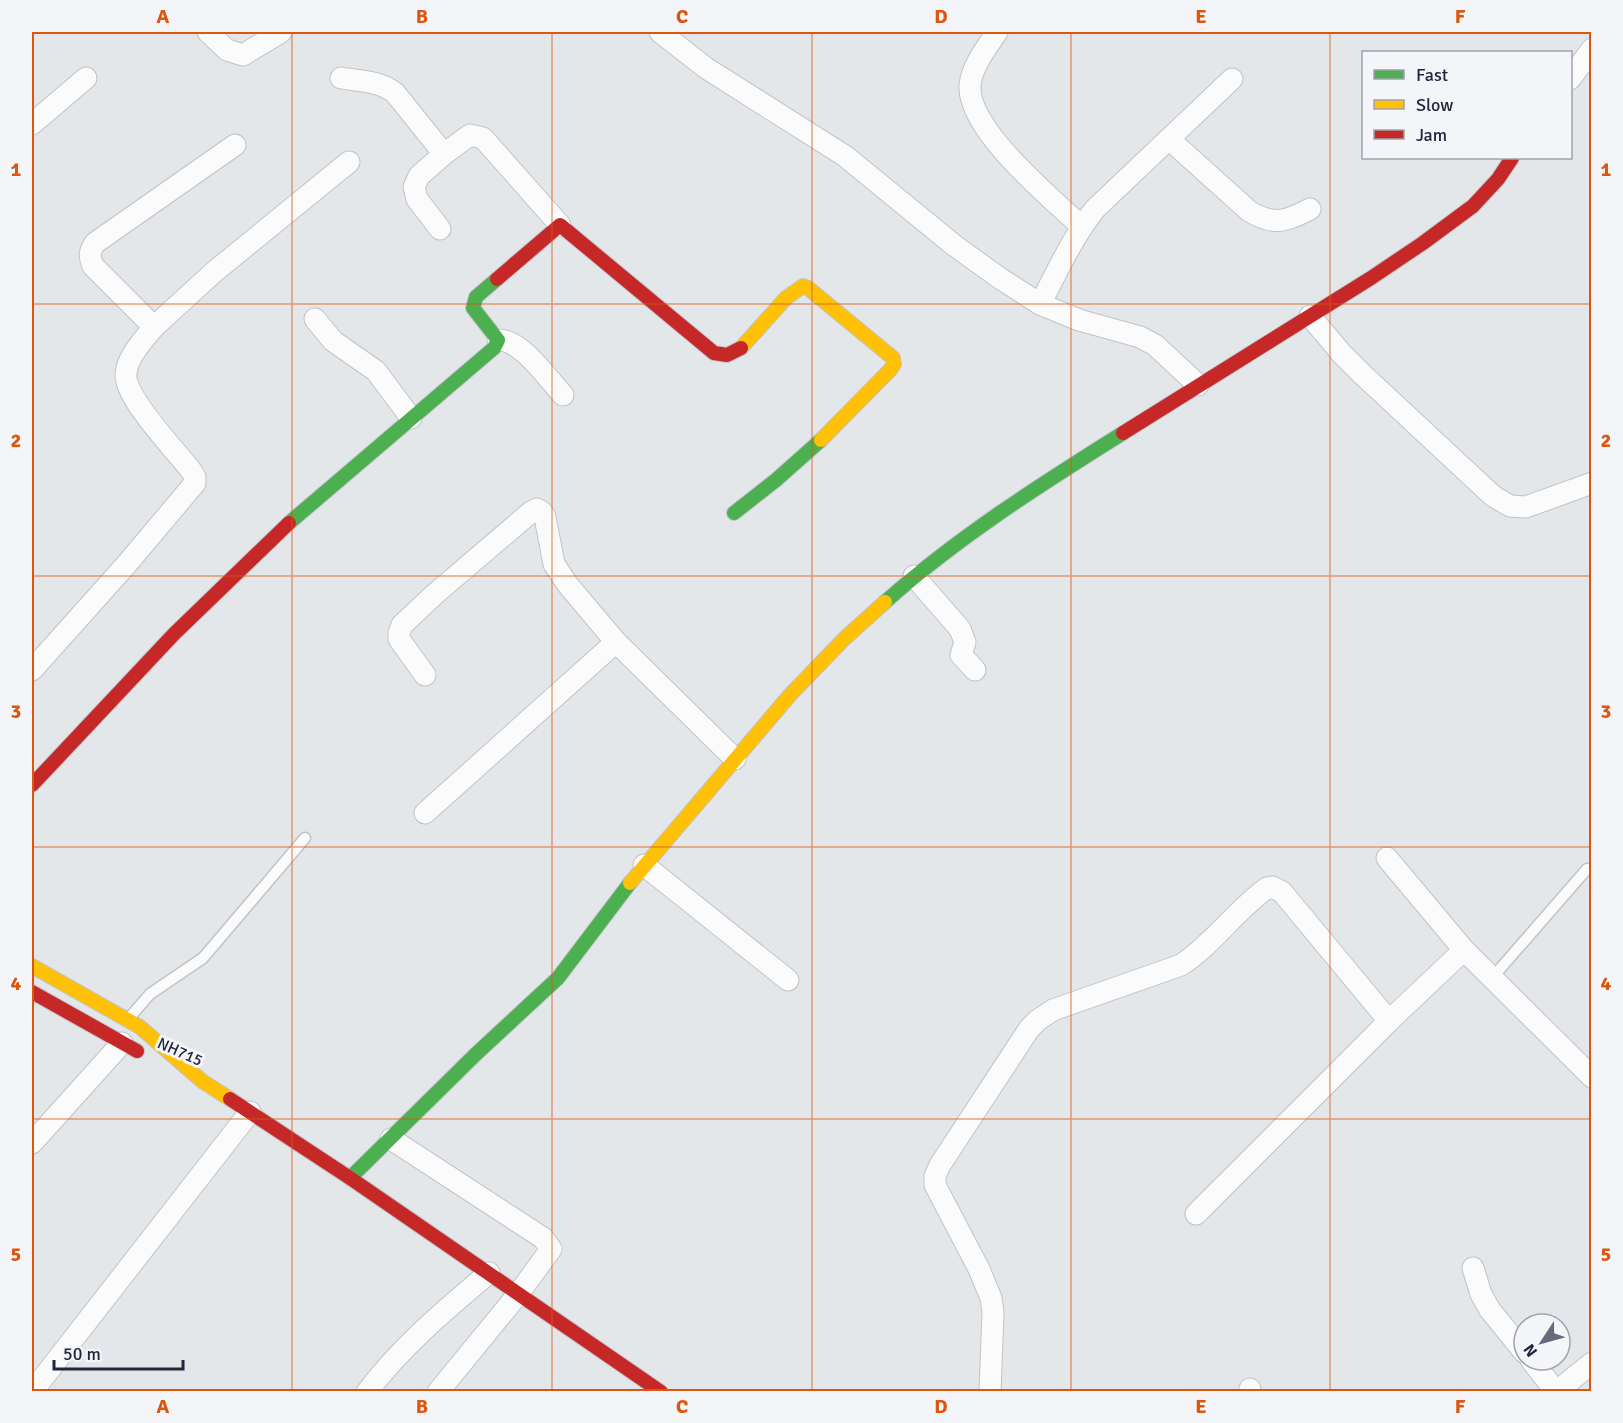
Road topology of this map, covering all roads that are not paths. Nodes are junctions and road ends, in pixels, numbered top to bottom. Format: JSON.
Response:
{"nodes":[{"id":1,"x":208,"y":32,"type":"edge"},
{"id":2,"x":281,"y":32,"type":"edge"},
{"id":3,"x":660,"y":32,"type":"edge"},
{"id":4,"x":997,"y":32,"type":"edge"},
{"id":5,"x":1592,"y":49,"type":"edge"},
{"id":6,"x":1572,"y":76,"type":"edge"},
{"id":7,"x":86,"y":78,"type":"dead end"},
{"id":8,"x":341,"y":78,"type":"dead end"},
{"id":9,"x":1232,"y":78,"type":"dead end"},
{"id":10,"x":32,"y":124,"type":"edge"},
{"id":11,"x":1169,"y":139,"type":"junction"},
{"id":12,"x":236,"y":145,"type":"dead end"},
{"id":13,"x":444,"y":154,"type":"junction"},
{"id":14,"x":1511,"y":159,"type":"edge"},
{"id":15,"x":349,"y":162,"type":"dead end"},
{"id":16,"x":1310,"y":209,"type":"dead end"},
{"id":17,"x":560,"y":225,"type":"junction"},
{"id":18,"x":1081,"y":226,"type":"junction"},
{"id":19,"x":440,"y":229,"type":"dead end"},
{"id":20,"x":1040,"y":304,"type":"junction"},
{"id":21,"x":1310,"y":316,"type":"junction"},
{"id":22,"x":315,"y":319,"type":"dead end"},
{"id":23,"x":154,"y":327,"type":"junction"},
{"id":24,"x":498,"y":340,"type":"junction"},
{"id":25,"x":1198,"y":385,"type":"junction"},
{"id":26,"x":562,"y":395,"type":"dead end"},
{"id":27,"x":411,"y":418,"type":"junction"},
{"id":28,"x":1592,"y":483,"type":"edge"},
{"id":29,"x":734,"y":513,"type":"dead end"},
{"id":30,"x":914,"y":576,"type":"junction"},
{"id":31,"x":616,"y":642,"type":"junction"},
{"id":32,"x":32,"y":670,"type":"edge"},
{"id":33,"x":975,"y":670,"type":"dead end"},
{"id":34,"x":425,"y":675,"type":"dead end"},
{"id":35,"x":735,"y":759,"type":"junction"},
{"id":36,"x":32,"y":785,"type":"edge"},
{"id":37,"x":425,"y":813,"type":"dead end"},
{"id":38,"x":305,"y":838,"type":"dead end"},
{"id":39,"x":1387,"y":858,"type":"dead end"},
{"id":40,"x":644,"y":865,"type":"junction"},
{"id":41,"x":1587,"y":869,"type":"dead end"},
{"id":42,"x":1464,"y":950,"type":"junction"},
{"id":43,"x":32,"y":966,"type":"edge"},
{"id":44,"x":1492,"y":978,"type":"junction"},
{"id":45,"x":788,"y":980,"type":"dead end"},
{"id":46,"x":32,"y":992,"type":"edge"},
{"id":47,"x":127,"y":1020,"type":"junction"},
{"id":48,"x":1389,"y":1021,"type":"junction"},
{"id":49,"x":122,"y":1043,"type":"junction"},
{"id":50,"x":1592,"y":1077,"type":"edge"},
{"id":51,"x":201,"y":1081,"type":"junction"},
{"id":52,"x":250,"y":1112,"type":"junction"},
{"id":53,"x":391,"y":1138,"type":"junction"},
{"id":54,"x":32,"y":1143,"type":"edge"},
{"id":55,"x":350,"y":1178,"type":"junction"},
{"id":56,"x":1196,"y":1214,"type":"dead end"},
{"id":57,"x":1473,"y":1268,"type":"dead end"},
{"id":58,"x":489,"y":1274,"type":"junction"},
{"id":59,"x":519,"y":1293,"type":"junction"},
{"id":60,"x":1512,"y":1337,"type":"edge"},
{"id":61,"x":1592,"y":1363,"type":"edge"},
{"id":62,"x":1540,"y":1372,"type":"edge"},
{"id":63,"x":632,"y":1384,"type":"edge"},
{"id":64,"x":32,"y":1392,"type":"edge"},
{"id":65,"x":367,"y":1392,"type":"edge"},
{"id":66,"x":438,"y":1392,"type":"edge"},
{"id":67,"x":661,"y":1392,"type":"edge"},
{"id":68,"x":990,"y":1392,"type":"edge"}],
"edges":[{"from":1,"to":2,"type":"street"},
{"from":3,"to":20,"type":"street"},
{"from":4,"to":18,"type":"street"},
{"from":5,"to":6,"type":"street"},
{"from":7,"to":10,"type":"street"},
{"from":8,"to":13,"type":"street"},
{"from":9,"to":11,"type":"street"},
{"from":11,"to":16,"type":"street"},
{"from":11,"to":18,"type":"street"},
{"from":12,"to":23,"type":"street"},
{"from":13,"to":17,"type":"street"},
{"from":13,"to":19,"type":"street"},
{"from":14,"to":21,"type":"main road"},
{"from":15,"to":23,"type":"street"},
{"from":17,"to":24,"type":"main road"},
{"from":17,"to":29,"type":"main road"},
{"from":18,"to":20,"type":"street"},
{"from":20,"to":25,"type":"street"},
{"from":21,"to":25,"type":"main road"},
{"from":21,"to":28,"type":"street"},
{"from":22,"to":27,"type":"street"},
{"from":23,"to":32,"type":"street"},
{"from":24,"to":26,"type":"street"},
{"from":24,"to":27,"type":"main road"},
{"from":25,"to":30,"type":"main road"},
{"from":27,"to":36,"type":"main road"},
{"from":30,"to":33,"type":"street"},
{"from":30,"to":35,"type":"main road"},
{"from":31,"to":34,"type":"street"},
{"from":31,"to":35,"type":"street"},
{"from":31,"to":37,"type":"street"},
{"from":35,"to":40,"type":"main road"},
{"from":38,"to":47,"type":"lane"},
{"from":39,"to":42,"type":"street"},
{"from":40,"to":45,"type":"street"},
{"from":40,"to":53,"type":"main road"},
{"from":41,"to":44,"type":"lane"},
{"from":42,"to":44,"type":"street"},
{"from":42,"to":48,"type":"street"},
{"from":43,"to":47,"type":"main road","name":"NH715"},
{"from":44,"to":50,"type":"street"},
{"from":46,"to":49,"type":"main road","name":"NH715"},
{"from":47,"to":51,"type":"main road","name":"NH715"},
{"from":48,"to":56,"type":"street"},
{"from":48,"to":68,"type":"street"},
{"from":49,"to":51,"type":"main road","name":"NH715"},
{"from":49,"to":54,"type":"street"},
{"from":51,"to":52,"type":"main road","number":"NH715"},
{"from":52,"to":55,"type":"main road","number":"NH715"},
{"from":52,"to":64,"type":"street"},
{"from":53,"to":55,"type":"main road"},
{"from":53,"to":59,"type":"street"},
{"from":55,"to":58,"type":"main road","number":"NH715"},
{"from":57,"to":60,"type":"street"},
{"from":58,"to":59,"type":"main road","number":"NH715"},
{"from":58,"to":65,"type":"street"},
{"from":59,"to":63,"type":"main road","number":"NH715"},
{"from":59,"to":66,"type":"street"},
{"from":61,"to":62,"type":"street"},
{"from":63,"to":67,"type":"main road","number":"NH715"}]}
